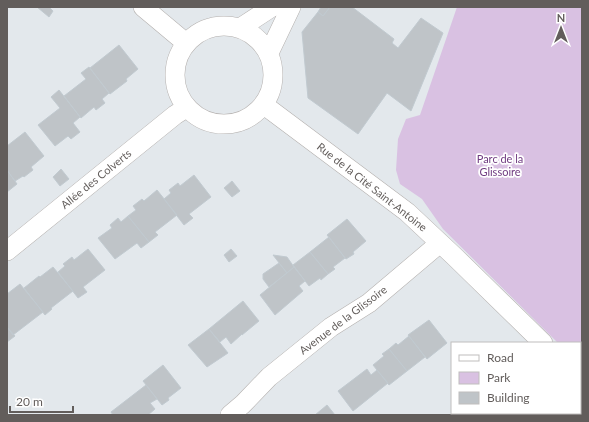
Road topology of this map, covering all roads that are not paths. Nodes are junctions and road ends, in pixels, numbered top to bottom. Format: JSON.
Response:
{"nodes":[{"id":1,"x":142,"y":7,"type":"edge"},
{"id":2,"x":272,"y":7,"type":"edge"},
{"id":3,"x":291,"y":7,"type":"edge"},
{"id":4,"x":240,"y":28,"type":"junction"},
{"id":5,"x":186,"y":43,"type":"junction"},
{"id":6,"x":268,"y":53,"type":"junction"},
{"id":7,"x":264,"y":105,"type":"junction"},
{"id":8,"x":186,"y":108,"type":"junction"},
{"id":9,"x":440,"y":243,"type":"junction"},
{"id":10,"x":7,"y":251,"type":"edge"},
{"id":11,"x":542,"y":342,"type":"edge"},
{"id":12,"x":230,"y":415,"type":"edge"}],
"edges":[{"from":1,"to":5,"type":"street"},
{"from":2,"to":4,"type":"street"},
{"from":3,"to":6,"type":"street"},
{"from":4,"to":5,"type":"street"},
{"from":4,"to":6,"type":"street"},
{"from":5,"to":8,"type":"street"},
{"from":6,"to":7,"type":"street"},
{"from":7,"to":8,"type":"street"},
{"from":7,"to":9,"type":"street","name":"Rue de la Cité Saint-Antoine"},
{"from":8,"to":10,"type":"street","name":"Allée des Colverts"},
{"from":9,"to":11,"type":"street","name":"Rue de la Cité Saint-Antoine"},
{"from":9,"to":12,"type":"street","name":"Avenue de la Glissoire"}]}
